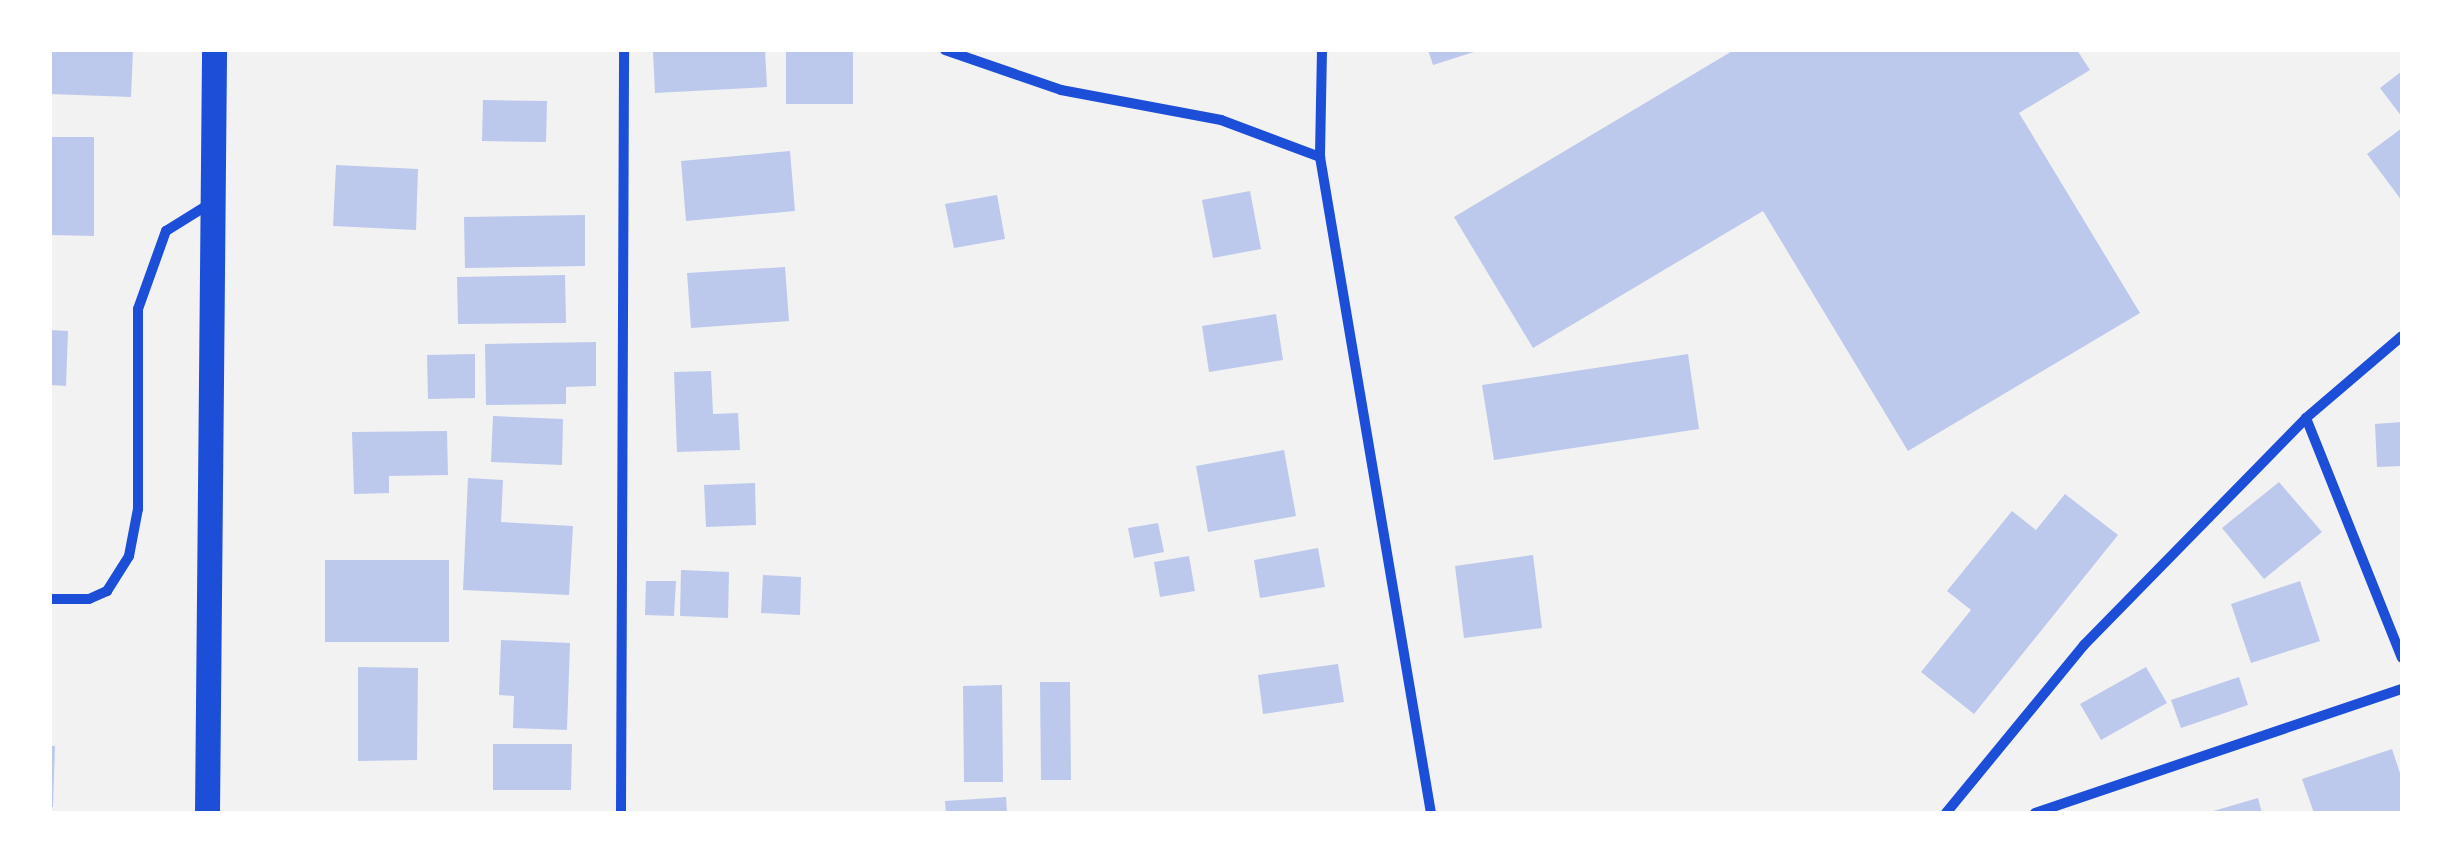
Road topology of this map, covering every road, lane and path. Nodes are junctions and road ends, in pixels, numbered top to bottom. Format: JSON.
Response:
{"nodes":[{"id":1,"x":214,"y":50,"type":"edge"},
{"id":2,"x":624,"y":50,"type":"edge"},
{"id":3,"x":945,"y":50,"type":"edge"},
{"id":4,"x":1322,"y":50,"type":"edge"},
{"id":5,"x":1320,"y":157,"type":"junction"},
{"id":6,"x":211,"y":203,"type":"junction"},
{"id":7,"x":2402,"y":336,"type":"edge"},
{"id":8,"x":2306,"y":418,"type":"junction"},
{"id":9,"x":50,"y":599,"type":"edge"},
{"id":10,"x":2402,"y":658,"type":"edge"},
{"id":11,"x":2402,"y":689,"type":"edge"},
{"id":12,"x":207,"y":813,"type":"edge"},
{"id":13,"x":621,"y":813,"type":"edge"},
{"id":14,"x":1431,"y":813,"type":"edge"},
{"id":15,"x":1946,"y":813,"type":"edge"},
{"id":16,"x":2035,"y":813,"type":"edge"}],
"edges":[{"from":1,"to":6,"type":"main road"},
{"from":2,"to":13,"type":"street"},
{"from":3,"to":5,"type":"street"},
{"from":4,"to":5,"type":"street"},
{"from":5,"to":14,"type":"street"},
{"from":6,"to":9,"type":"street"},
{"from":6,"to":12,"type":"main road"},
{"from":7,"to":8,"type":"street"},
{"from":8,"to":10,"type":"street"},
{"from":8,"to":15,"type":"street"},
{"from":11,"to":16,"type":"street"}]}
